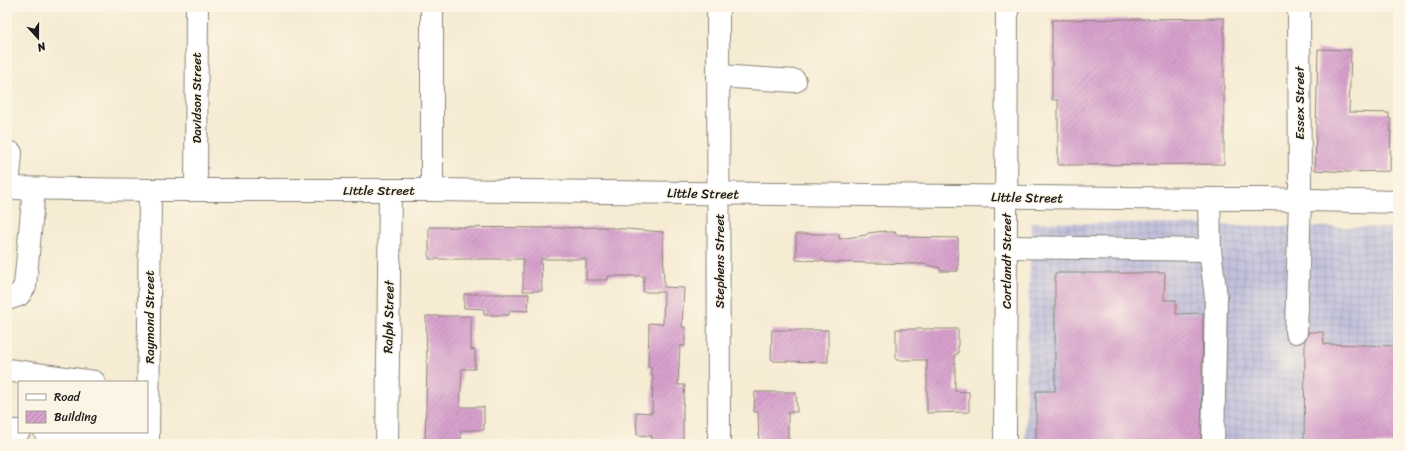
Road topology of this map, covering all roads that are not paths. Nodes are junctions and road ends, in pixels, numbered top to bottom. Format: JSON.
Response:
{"nodes":[{"id":1,"x":197,"y":7,"type":"edge"},
{"id":2,"x":432,"y":7,"type":"edge"},
{"id":3,"x":718,"y":7,"type":"edge"},
{"id":4,"x":1007,"y":7,"type":"edge"},
{"id":5,"x":1299,"y":7,"type":"edge"},
{"id":6,"x":718,"y":76,"type":"junction"},
{"id":7,"x":795,"y":81,"type":"dead end"},
{"id":8,"x":7,"y":153,"type":"edge"},
{"id":9,"x":8,"y":188,"type":"edge"},
{"id":10,"x":34,"y":189,"type":"junction"},
{"id":11,"x":150,"y":190,"type":"junction"},
{"id":12,"x":196,"y":190,"type":"junction"},
{"id":13,"x":390,"y":190,"type":"junction"},
{"id":14,"x":432,"y":190,"type":"junction"},
{"id":15,"x":719,"y":194,"type":"junction"},
{"id":16,"x":1006,"y":196,"type":"junction"},
{"id":17,"x":1209,"y":199,"type":"junction"},
{"id":18,"x":1300,"y":199,"type":"junction"},
{"id":19,"x":1398,"y":202,"type":"edge"},
{"id":20,"x":1006,"y":247,"type":"junction"},
{"id":21,"x":1210,"y":250,"type":"junction"},
{"id":22,"x":7,"y":299,"type":"edge"},
{"id":23,"x":1296,"y":332,"type":"dead end"},
{"id":24,"x":7,"y":370,"type":"edge"},
{"id":25,"x":87,"y":381,"type":"edge"},
{"id":26,"x":144,"y":381,"type":"edge"},
{"id":27,"x":7,"y":431,"type":"edge"},
{"id":28,"x":18,"y":431,"type":"edge"},
{"id":29,"x":61,"y":433,"type":"edge"},
{"id":30,"x":142,"y":438,"type":"edge"},
{"id":31,"x":387,"y":444,"type":"edge"},
{"id":32,"x":719,"y":444,"type":"edge"},
{"id":33,"x":1005,"y":444,"type":"edge"},
{"id":34,"x":1214,"y":444,"type":"edge"}],
"edges":[{"from":1,"to":12,"type":"street","name":"Davidson Street"},
{"from":2,"to":14,"type":"street"},
{"from":3,"to":6,"type":"street","name":"Stephens Street"},
{"from":4,"to":16,"type":"street","name":"Cortlandt Street"},
{"from":5,"to":18,"type":"street","name":"Essex Street"},
{"from":6,"to":7,"type":"street"},
{"from":6,"to":15,"type":"street","name":"Stephens Street"},
{"from":8,"to":9,"type":"street"},
{"from":9,"to":10,"type":"street","name":"Little Street"},
{"from":10,"to":11,"type":"street","name":"Little Street"},
{"from":10,"to":22,"type":"street"},
{"from":11,"to":12,"type":"street","name":"Little Street"},
{"from":11,"to":26,"type":"street","name":"Raymond Street"},
{"from":12,"to":13,"type":"street","name":"Little Street"},
{"from":13,"to":14,"type":"street","name":"Little Street"},
{"from":13,"to":31,"type":"street","name":"Ralph Street"},
{"from":14,"to":15,"type":"street","name":"Little Street"},
{"from":15,"to":16,"type":"street","name":"Little Street"},
{"from":15,"to":32,"type":"street","name":"Stephens Street"},
{"from":16,"to":17,"type":"street","name":"Little Street"},
{"from":16,"to":20,"type":"street","name":"Cortlandt Street"},
{"from":17,"to":18,"type":"street","name":"Little Street"},
{"from":17,"to":21,"type":"street"},
{"from":18,"to":19,"type":"street","name":"Little Street"},
{"from":18,"to":23,"type":"street","name":"Essex Street"},
{"from":20,"to":21,"type":"street"},
{"from":20,"to":33,"type":"street","name":"Cortlandt Street"},
{"from":21,"to":34,"type":"street"},
{"from":24,"to":25,"type":"street"},
{"from":27,"to":28,"type":"street"},
{"from":29,"to":30,"type":"street"}]}
